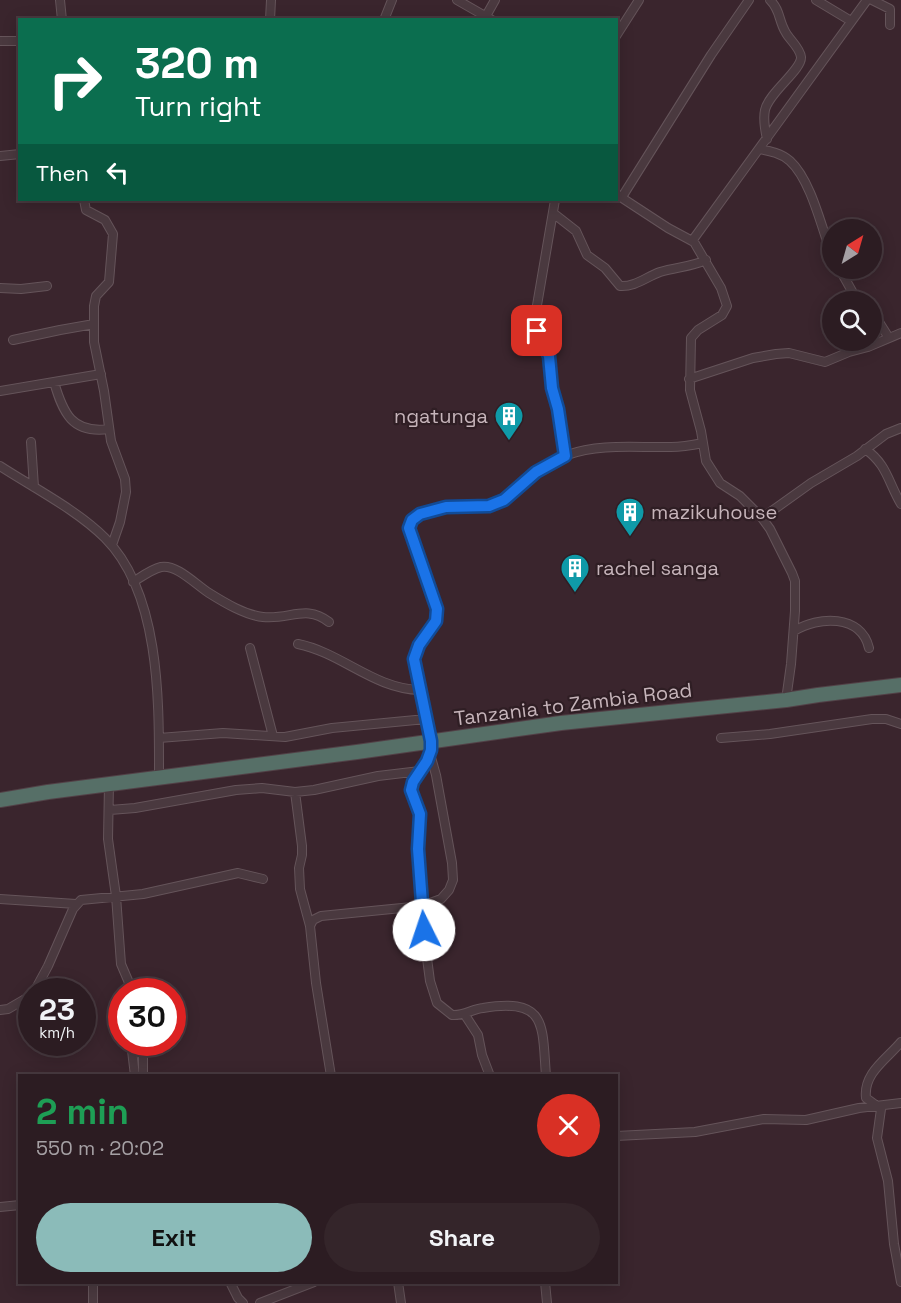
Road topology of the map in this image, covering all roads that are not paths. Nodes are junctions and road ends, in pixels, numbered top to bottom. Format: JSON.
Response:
{"nodes":[{"id":1,"x":60,"y":0,"type":"edge"},
{"id":2,"x":271,"y":0,"type":"edge"},
{"id":3,"x":392,"y":0,"type":"edge"},
{"id":4,"x":457,"y":0,"type":"edge"},
{"id":5,"x":495,"y":0,"type":"edge"},
{"id":6,"x":639,"y":0,"type":"edge"},
{"id":7,"x":749,"y":0,"type":"edge"},
{"id":8,"x":770,"y":0,"type":"edge"},
{"id":9,"x":816,"y":0,"type":"edge"},
{"id":10,"x":867,"y":0,"type":"edge"},
{"id":11,"x":872,"y":0,"type":"edge"},
{"id":12,"x":62,"y":18,"type":"edge"},
{"id":13,"x":270,"y":18,"type":"edge"},
{"id":14,"x":385,"y":18,"type":"edge"},
{"id":15,"x":489,"y":18,"type":"edge"},
{"id":16,"x":851,"y":21,"type":"junction"},
{"id":17,"x":890,"y":24,"type":"dead end"},
{"id":18,"x":618,"y":33,"type":"edge"},
{"id":19,"x":0,"y":41,"type":"edge"},
{"id":20,"x":18,"y":41,"type":"edge"},
{"id":21,"x":767,"y":139,"type":"junction"},
{"id":22,"x":759,"y":149,"type":"junction"},
{"id":23,"x":18,"y":154,"type":"edge"},
{"id":24,"x":0,"y":156,"type":"edge"},
{"id":25,"x":619,"y":195,"type":"edge"},
{"id":26,"x":84,"y":201,"type":"edge"},
{"id":27,"x":555,"y":201,"type":"edge"},
{"id":28,"x":553,"y":213,"type":"junction"},
{"id":29,"x":822,"y":228,"type":"edge"},
{"id":30,"x":692,"y":240,"type":"junction"},
{"id":31,"x":706,"y":260,"type":"junction"},
{"id":32,"x":47,"y":286,"type":"dead end"},
{"id":33,"x":0,"y":288,"type":"edge"},
{"id":34,"x":94,"y":324,"type":"junction"},
{"id":35,"x":882,"y":327,"type":"edge"},
{"id":36,"x":901,"y":333,"type":"edge"},
{"id":37,"x":889,"y":338,"type":"junction"},
{"id":38,"x":13,"y":340,"type":"dead end"},
{"id":39,"x":101,"y":374,"type":"junction"},
{"id":40,"x":689,"y":379,"type":"junction"},
{"id":41,"x":54,"y":382,"type":"junction"},
{"id":42,"x":0,"y":391,"type":"edge"},
{"id":43,"x":901,"y":428,"type":"edge"},
{"id":44,"x":109,"y":429,"type":"junction"},
{"id":45,"x":31,"y":442,"type":"dead end"},
{"id":46,"x":703,"y":443,"type":"junction"},
{"id":47,"x":865,"y":450,"type":"junction"},
{"id":48,"x":565,"y":456,"type":"junction"},
{"id":49,"x":0,"y":466,"type":"edge"},
{"id":50,"x":34,"y":487,"type":"junction"},
{"id":51,"x":901,"y":504,"type":"edge"},
{"id":52,"x":762,"y":518,"type":"junction"},
{"id":53,"x":112,"y":545,"type":"junction"},
{"id":54,"x":133,"y":582,"type":"junction"},
{"id":55,"x":329,"y":622,"type":"dead end"},
{"id":56,"x":794,"y":631,"type":"junction"},
{"id":57,"x":298,"y":644,"type":"dead end"},
{"id":58,"x":250,"y":648,"type":"dead end"},
{"id":59,"x":868,"y":648,"type":"dead end"},
{"id":60,"x":901,"y":685,"type":"edge"},
{"id":61,"x":420,"y":690,"type":"junction"},
{"id":62,"x":786,"y":700,"type":"junction"},
{"id":63,"x":426,"y":719,"type":"junction"},
{"id":64,"x":901,"y":724,"type":"edge"},
{"id":65,"x":273,"y":736,"type":"junction"},
{"id":66,"x":159,"y":738,"type":"junction"},
{"id":67,"x":721,"y":738,"type":"dead end"},
{"id":68,"x":430,"y":748,"type":"junction"},
{"id":69,"x":420,"y":771,"type":"junction"},
{"id":70,"x":159,"y":777,"type":"junction"},
{"id":71,"x":110,"y":784,"type":"junction"},
{"id":72,"x":295,"y":792,"type":"junction"},
{"id":73,"x":0,"y":800,"type":"edge"},
{"id":74,"x":110,"y":810,"type":"junction"},
{"id":75,"x":263,"y":879,"type":"dead end"},
{"id":76,"x":116,"y":896,"type":"junction"},
{"id":77,"x":0,"y":899,"type":"edge"},
{"id":78,"x":76,"y":904,"type":"junction"},
{"id":79,"x":422,"y":906,"type":"junction"},
{"id":80,"x":310,"y":926,"type":"junction"},
{"id":81,"x":40,"y":978,"type":"edge"},
{"id":82,"x":127,"y":978,"type":"edge"},
{"id":83,"x":18,"y":1003,"type":"edge"},
{"id":84,"x":0,"y":1010,"type":"edge"},
{"id":85,"x":465,"y":1015,"type":"junction"},
{"id":86,"x":901,"y":1042,"type":"edge"},
{"id":87,"x":133,"y":1056,"type":"edge"},
{"id":88,"x":143,"y":1056,"type":"edge"},
{"id":89,"x":135,"y":1074,"type":"edge"},
{"id":90,"x":143,"y":1074,"type":"edge"},
{"id":91,"x":331,"y":1074,"type":"edge"},
{"id":92,"x":489,"y":1074,"type":"edge"},
{"id":93,"x":546,"y":1074,"type":"edge"},
{"id":94,"x":901,"y":1102,"type":"edge"},
{"id":95,"x":879,"y":1106,"type":"junction"},
{"id":96,"x":618,"y":1136,"type":"edge"},
{"id":97,"x":18,"y":1204,"type":"edge"},
{"id":98,"x":0,"y":1207,"type":"edge"},
{"id":99,"x":901,"y":1209,"type":"edge"},
{"id":100,"x":891,"y":1210,"type":"junction"},
{"id":101,"x":901,"y":1282,"type":"edge"},
{"id":102,"x":93,"y":1284,"type":"edge"},
{"id":103,"x":231,"y":1284,"type":"edge"},
{"id":104,"x":309,"y":1284,"type":"edge"},
{"id":105,"x":397,"y":1284,"type":"edge"},
{"id":106,"x":545,"y":1284,"type":"edge"},
{"id":107,"x":93,"y":1303,"type":"edge"},
{"id":108,"x":243,"y":1303,"type":"edge"},
{"id":109,"x":260,"y":1303,"type":"edge"},
{"id":110,"x":401,"y":1303,"type":"edge"},
{"id":111,"x":547,"y":1303,"type":"edge"}],
"edges":[{"from":1,"to":12,"type":"street"},
{"from":2,"to":13,"type":"street"},
{"from":3,"to":14,"type":"street"},
{"from":4,"to":15,"type":"street"},
{"from":5,"to":15,"type":"street"},
{"from":6,"to":18,"type":"street"},
{"from":7,"to":25,"type":"street"},
{"from":8,"to":21,"type":"street"},
{"from":9,"to":16,"type":"street"},
{"from":10,"to":16,"type":"street"},
{"from":11,"to":17,"type":"street"},
{"from":16,"to":21,"type":"street"},
{"from":19,"to":20,"type":"street"},
{"from":21,"to":22,"type":"street"},
{"from":22,"to":29,"type":"street"},
{"from":22,"to":30,"type":"street"},
{"from":23,"to":24,"type":"street"},
{"from":25,"to":30,"type":"street"},
{"from":26,"to":34,"type":"street"},
{"from":27,"to":28,"type":"street"},
{"from":28,"to":31,"type":"street"},
{"from":28,"to":48,"type":"street"},
{"from":30,"to":31,"type":"street"},
{"from":31,"to":40,"type":"street"},
{"from":32,"to":33,"type":"street"},
{"from":34,"to":38,"type":"street"},
{"from":34,"to":39,"type":"street"},
{"from":35,"to":37,"type":"street"},
{"from":36,"to":37,"type":"street"},
{"from":37,"to":40,"type":"street"},
{"from":39,"to":41,"type":"street"},
{"from":39,"to":44,"type":"street"},
{"from":40,"to":46,"type":"street"},
{"from":41,"to":42,"type":"street"},
{"from":41,"to":44,"type":"street"},
{"from":43,"to":47,"type":"street"},
{"from":44,"to":53,"type":"street"},
{"from":45,"to":50,"type":"street"},
{"from":46,"to":48,"type":"street"},
{"from":46,"to":52,"type":"street"},
{"from":47,"to":51,"type":"street"},
{"from":47,"to":52,"type":"street"},
{"from":48,"to":61,"type":"street"},
{"from":49,"to":50,"type":"street"},
{"from":50,"to":53,"type":"street"},
{"from":52,"to":56,"type":"street"},
{"from":53,"to":54,"type":"street"},
{"from":54,"to":55,"type":"street"},
{"from":54,"to":66,"type":"street"},
{"from":56,"to":59,"type":"street"},
{"from":56,"to":62,"type":"street"},
{"from":57,"to":61,"type":"street"},
{"from":58,"to":65,"type":"street"},
{"from":60,"to":62,"type":"highway","name":"Tanzania to Zambia Road"},
{"from":61,"to":63,"type":"street"},
{"from":62,"to":68,"type":"highway","name":"Tanzania to Zambia Road"},
{"from":63,"to":65,"type":"street"},
{"from":63,"to":68,"type":"street"},
{"from":64,"to":67,"type":"street"},
{"from":65,"to":66,"type":"street"},
{"from":66,"to":70,"type":"street"},
{"from":68,"to":69,"type":"street"},
{"from":68,"to":70,"type":"highway","name":"Tanzania to Zambia Road"},
{"from":68,"to":79,"type":"street"},
{"from":69,"to":72,"type":"street"},
{"from":69,"to":79,"type":"street"},
{"from":70,"to":71,"type":"highway","name":"Tanzania to Zambia Road"},
{"from":71,"to":73,"type":"highway","name":"Tanzania to Zambia Road"},
{"from":71,"to":74,"type":"street"},
{"from":72,"to":74,"type":"street"},
{"from":72,"to":80,"type":"street"},
{"from":74,"to":76,"type":"street"},
{"from":75,"to":76,"type":"street"},
{"from":76,"to":78,"type":"street"},
{"from":76,"to":82,"type":"street"},
{"from":77,"to":78,"type":"street"},
{"from":78,"to":81,"type":"street"},
{"from":79,"to":80,"type":"street"},
{"from":79,"to":85,"type":"street"},
{"from":80,"to":91,"type":"street"},
{"from":83,"to":84,"type":"street"},
{"from":85,"to":92,"type":"street"},
{"from":85,"to":93,"type":"street"},
{"from":86,"to":95,"type":"street"},
{"from":87,"to":89,"type":"street"},
{"from":88,"to":90,"type":"street"},
{"from":94,"to":95,"type":"street"},
{"from":95,"to":96,"type":"street"},
{"from":95,"to":100,"type":"street"},
{"from":97,"to":98,"type":"street"},
{"from":99,"to":100,"type":"street"},
{"from":100,"to":101,"type":"street"},
{"from":102,"to":107,"type":"street"},
{"from":103,"to":108,"type":"street"},
{"from":104,"to":109,"type":"street"},
{"from":105,"to":110,"type":"street"},
{"from":106,"to":111,"type":"street"}]}
